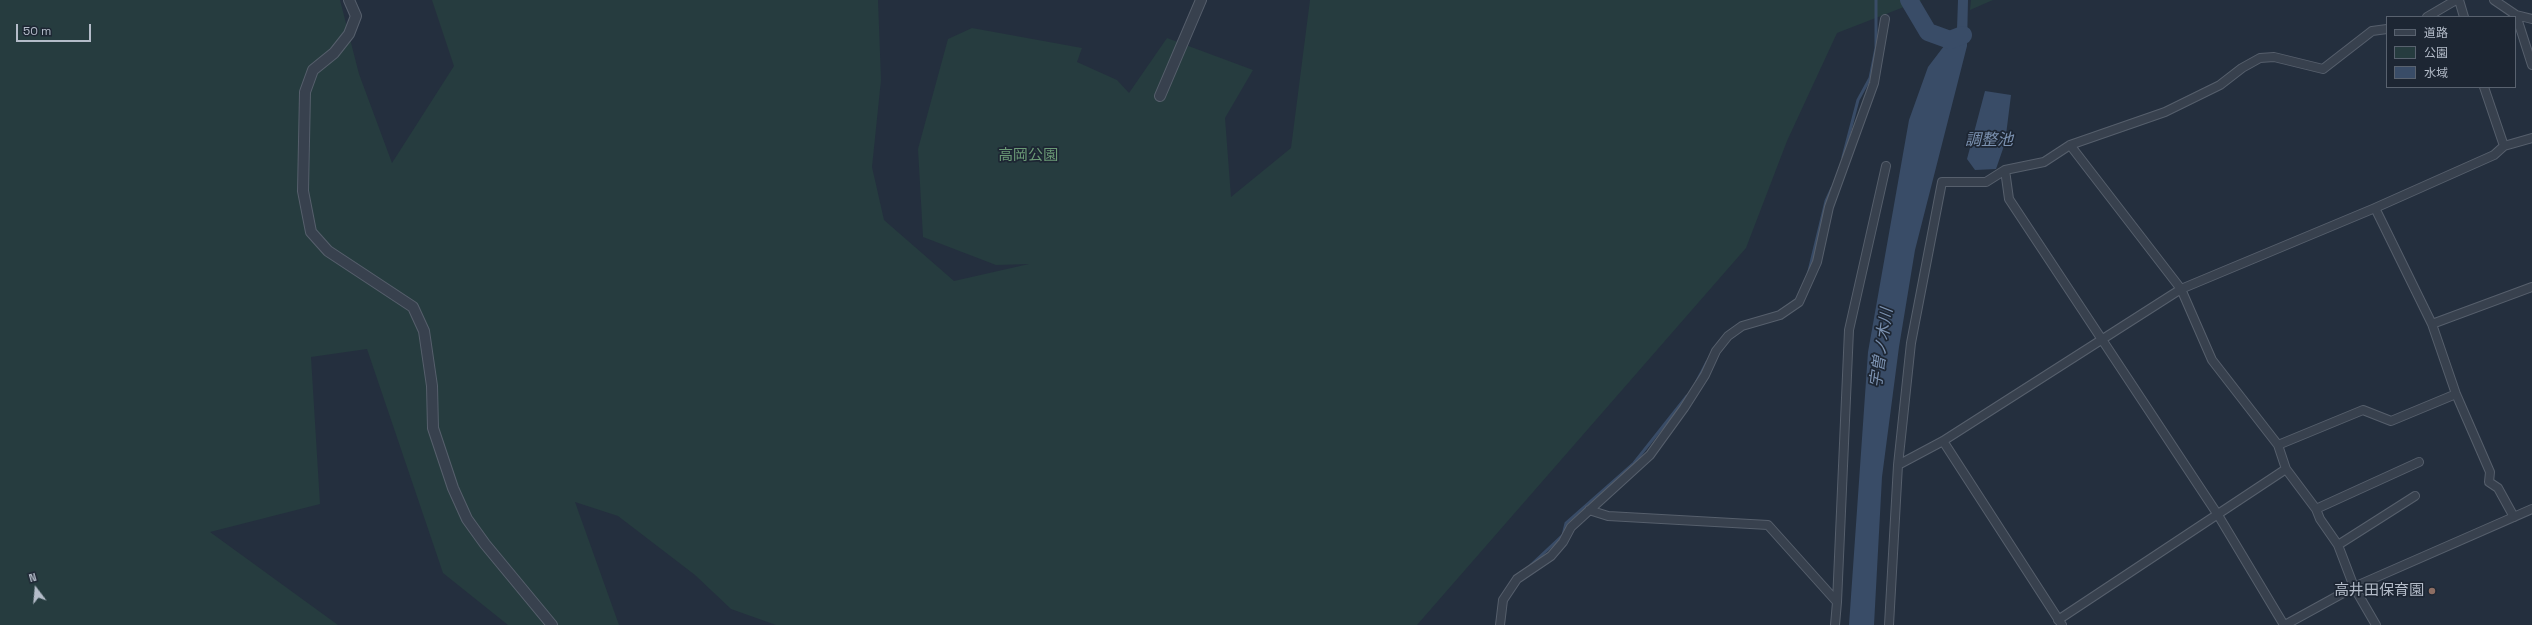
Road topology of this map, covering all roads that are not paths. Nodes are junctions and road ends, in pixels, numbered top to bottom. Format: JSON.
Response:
{"nodes":[{"id":1,"x":349,"y":0,"type":"edge"},
{"id":2,"x":1201,"y":0,"type":"edge"},
{"id":3,"x":2456,"y":0,"type":"edge"},
{"id":4,"x":2459,"y":0,"type":"edge"},
{"id":5,"x":2494,"y":0,"type":"edge"},
{"id":6,"x":2516,"y":15,"type":"junction"},
{"id":7,"x":2429,"y":16,"type":"edge"},
{"id":8,"x":2464,"y":16,"type":"edge"},
{"id":9,"x":1885,"y":18,"type":"dead end"},
{"id":10,"x":2532,"y":20,"type":"edge"},
{"id":11,"x":2386,"y":29,"type":"edge"},
{"id":12,"x":2532,"y":65,"type":"edge"},
{"id":13,"x":2484,"y":88,"type":"edge"},
{"id":14,"x":1160,"y":96,"type":"dead end"},
{"id":15,"x":2532,"y":138,"type":"edge"},
{"id":16,"x":2070,"y":145,"type":"junction"},
{"id":17,"x":2504,"y":146,"type":"junction"},
{"id":18,"x":1886,"y":166,"type":"dead end"},
{"id":19,"x":2005,"y":170,"type":"junction"},
{"id":20,"x":2375,"y":208,"type":"junction"},
{"id":21,"x":2532,"y":286,"type":"edge"},
{"id":22,"x":2181,"y":289,"type":"junction"},
{"id":23,"x":2432,"y":324,"type":"junction"},
{"id":24,"x":2101,"y":340,"type":"junction"},
{"id":25,"x":2456,"y":394,"type":"junction"},
{"id":26,"x":1943,"y":441,"type":"junction"},
{"id":27,"x":2278,"y":445,"type":"junction"},
{"id":28,"x":2419,"y":462,"type":"dead end"},
{"id":29,"x":1898,"y":465,"type":"junction"},
{"id":30,"x":2286,"y":469,"type":"junction"},
{"id":31,"x":2414,"y":496,"type":"dead end"},
{"id":32,"x":2316,"y":508,"type":"junction"},
{"id":33,"x":2532,"y":509,"type":"edge"},
{"id":34,"x":1589,"y":510,"type":"junction"},
{"id":35,"x":2218,"y":515,"type":"junction"},
{"id":36,"x":2514,"y":516,"type":"junction"},
{"id":37,"x":2338,"y":545,"type":"junction"},
{"id":38,"x":2354,"y":587,"type":"junction"},
{"id":39,"x":1837,"y":602,"type":"junction"},
{"id":40,"x":2060,"y":622,"type":"edge"},
{"id":41,"x":2288,"y":624,"type":"edge"},
{"id":42,"x":552,"y":625,"type":"edge"},
{"id":43,"x":1500,"y":625,"type":"edge"},
{"id":44,"x":1835,"y":625,"type":"edge"},
{"id":45,"x":1889,"y":625,"type":"edge"},
{"id":46,"x":2376,"y":625,"type":"edge"}],
"edges":[{"from":1,"to":42,"type":"street"},
{"from":2,"to":14,"type":"street"},
{"from":3,"to":7,"type":"street"},
{"from":4,"to":8,"type":"street"},
{"from":5,"to":6,"type":"street"},
{"from":6,"to":10,"type":"street"},
{"from":6,"to":12,"type":"street"},
{"from":9,"to":34,"type":"street"},
{"from":11,"to":16,"type":"street"},
{"from":13,"to":17,"type":"street"},
{"from":15,"to":17,"type":"street"},
{"from":16,"to":19,"type":"street"},
{"from":16,"to":22,"type":"street"},
{"from":17,"to":20,"type":"street"},
{"from":18,"to":39,"type":"street"},
{"from":19,"to":24,"type":"street"},
{"from":19,"to":29,"type":"street"},
{"from":20,"to":22,"type":"street"},
{"from":20,"to":23,"type":"street"},
{"from":21,"to":23,"type":"street"},
{"from":22,"to":24,"type":"street"},
{"from":22,"to":27,"type":"street"},
{"from":23,"to":25,"type":"street"},
{"from":24,"to":26,"type":"street"},
{"from":24,"to":35,"type":"street"},
{"from":25,"to":27,"type":"street"},
{"from":25,"to":36,"type":"street"},
{"from":26,"to":29,"type":"street"},
{"from":26,"to":40,"type":"street"},
{"from":27,"to":30,"type":"street"},
{"from":28,"to":32,"type":"street"},
{"from":29,"to":45,"type":"street"},
{"from":30,"to":32,"type":"street"},
{"from":30,"to":35,"type":"street"},
{"from":31,"to":37,"type":"street"},
{"from":32,"to":37,"type":"street"},
{"from":33,"to":36,"type":"street"},
{"from":34,"to":39,"type":"street"},
{"from":34,"to":43,"type":"street"},
{"from":35,"to":40,"type":"street"},
{"from":35,"to":41,"type":"street"},
{"from":36,"to":38,"type":"street"},
{"from":37,"to":38,"type":"street"},
{"from":38,"to":41,"type":"street"},
{"from":38,"to":46,"type":"street"},
{"from":39,"to":44,"type":"street"}]}
